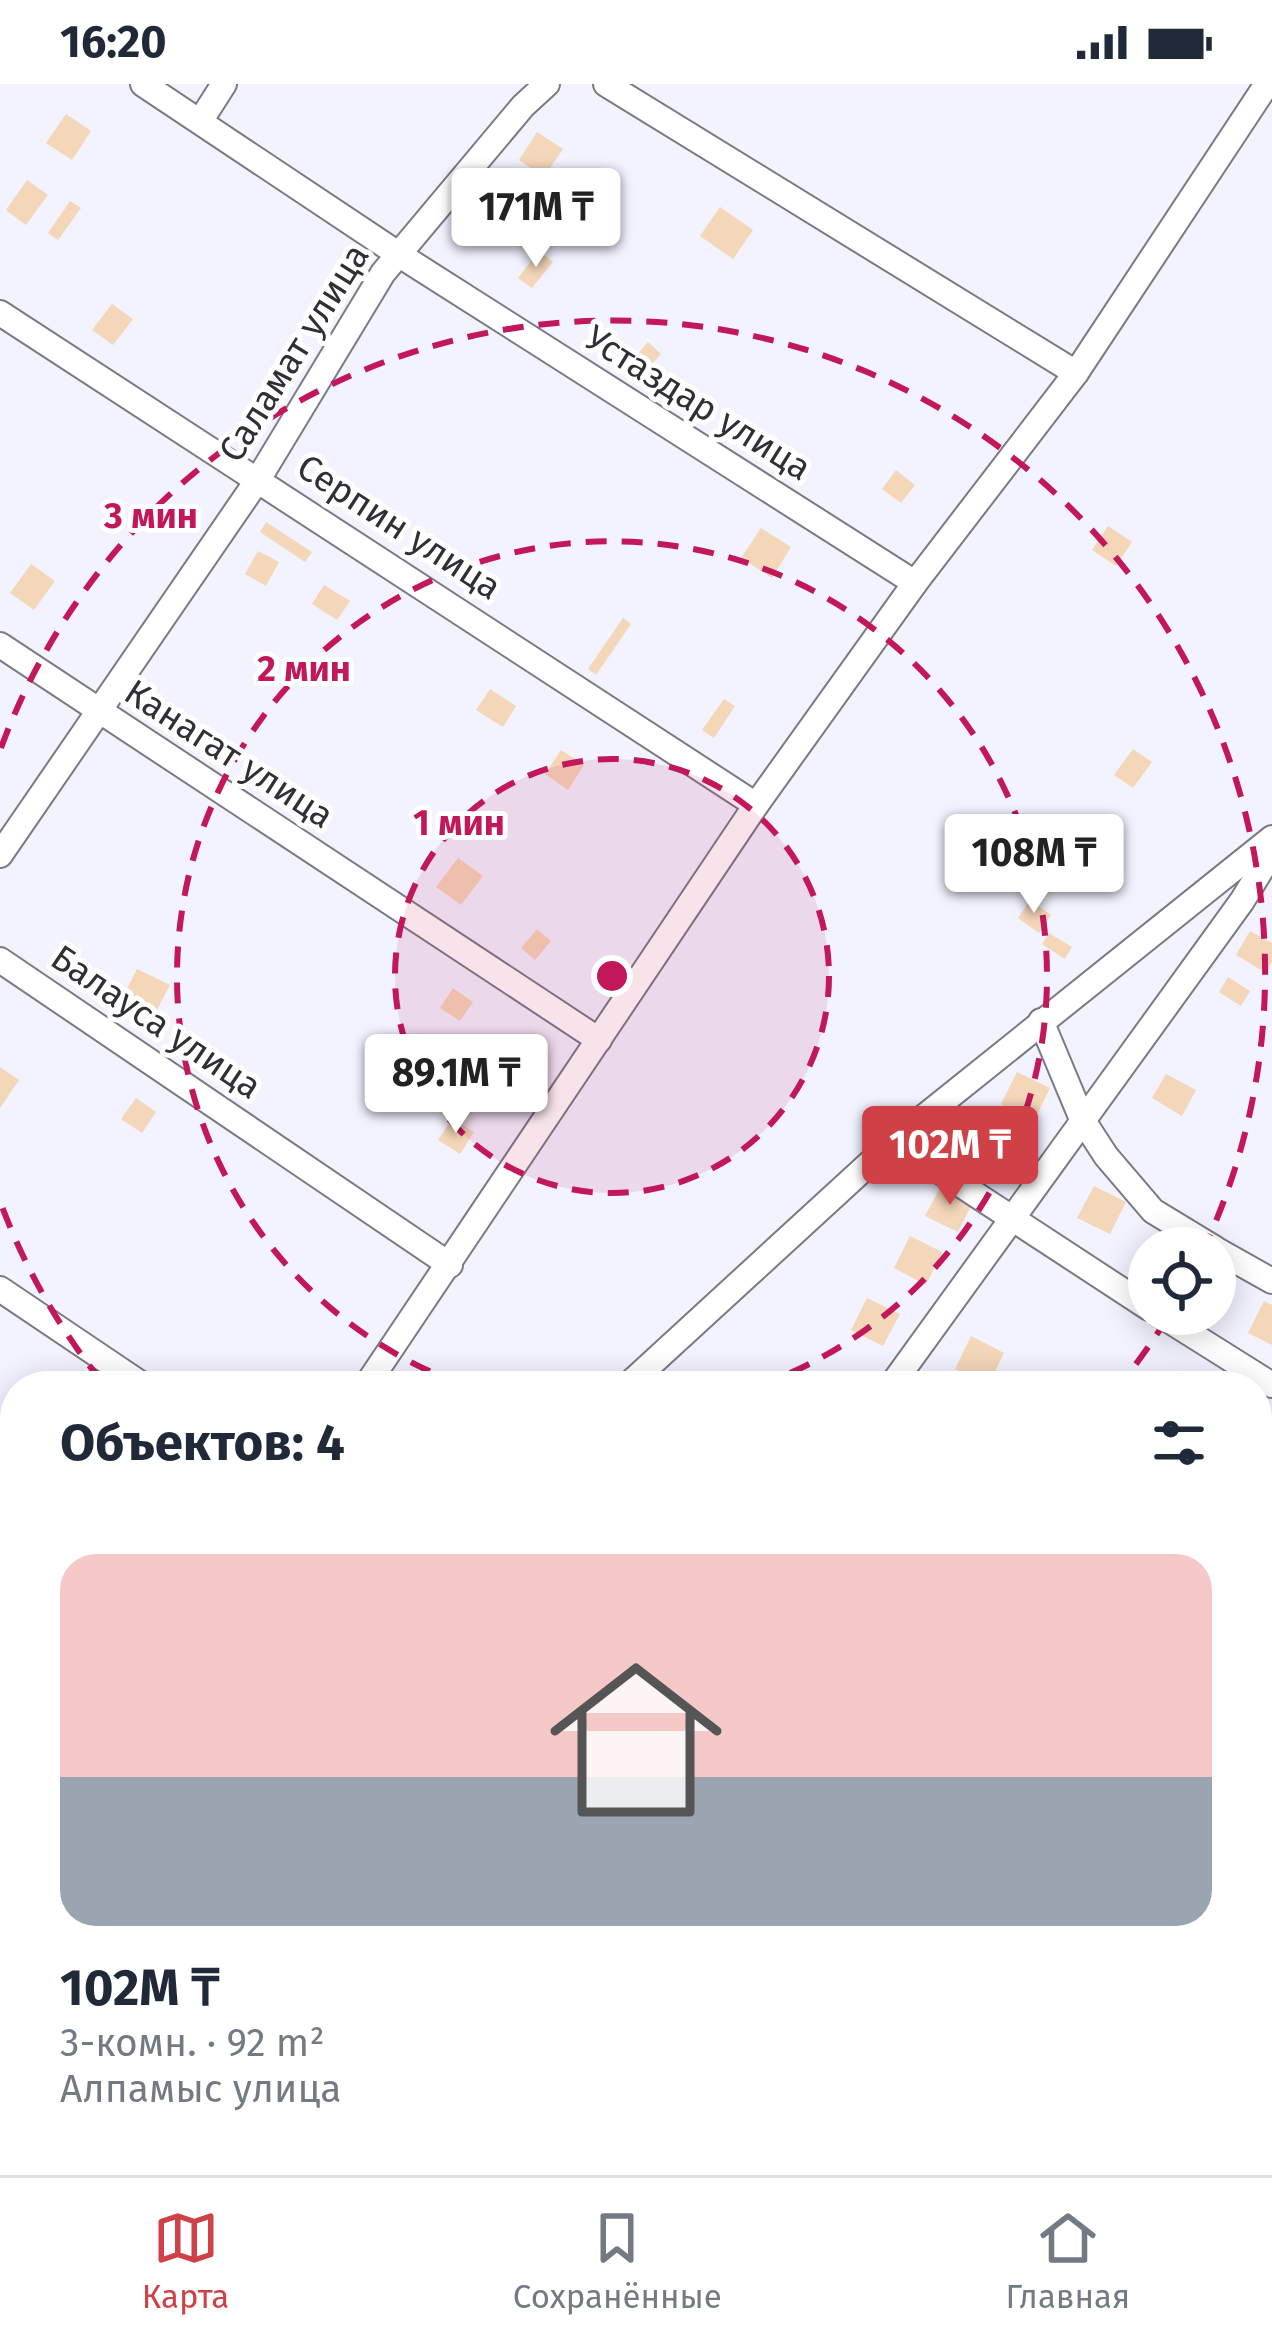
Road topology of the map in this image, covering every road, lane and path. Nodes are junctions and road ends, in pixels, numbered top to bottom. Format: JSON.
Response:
{"nodes":[{"id":1,"x":142,"y":84,"type":"edge"},
{"id":2,"x":224,"y":84,"type":"edge"},
{"id":3,"x":547,"y":84,"type":"edge"},
{"id":4,"x":606,"y":84,"type":"edge"},
{"id":5,"x":1267,"y":84,"type":"edge"},
{"id":6,"x":201,"y":120,"type":"junction"},
{"id":7,"x":398,"y":254,"type":"junction"},
{"id":8,"x":0,"y":313,"type":"edge"},
{"id":9,"x":1076,"y":373,"type":"junction"},
{"id":10,"x":259,"y":478,"type":"junction"},
{"id":11,"x":915,"y":583,"type":"junction"},
{"id":12,"x":0,"y":645,"type":"edge"},
{"id":13,"x":100,"y":713,"type":"junction"},
{"id":14,"x":756,"y":805,"type":"junction"},
{"id":15,"x":1272,"y":838,"type":"edge"},
{"id":16,"x":1272,"y":852,"type":"edge"},
{"id":17,"x":0,"y":855,"type":"edge"},
{"id":18,"x":0,"y":960,"type":"edge"},
{"id":19,"x":1041,"y":1021,"type":"junction"},
{"id":20,"x":599,"y":1040,"type":"junction"},
{"id":21,"x":1082,"y":1119,"type":"junction"},
{"id":22,"x":893,"y":1141,"type":"junction"},
{"id":23,"x":1009,"y":1219,"type":"junction"},
{"id":24,"x":1179,"y":1227,"type":"edge"},
{"id":25,"x":1236,"y":1261,"type":"edge"},
{"id":26,"x":450,"y":1265,"type":"junction"},
{"id":27,"x":1272,"y":1281,"type":"edge"},
{"id":28,"x":0,"y":1289,"type":"edge"},
{"id":29,"x":1128,"y":1295,"type":"edge"},
{"id":30,"x":1192,"y":1335,"type":"edge"},
{"id":31,"x":122,"y":1371,"type":"edge"},
{"id":32,"x":376,"y":1371,"type":"edge"},
{"id":33,"x":643,"y":1371,"type":"edge"},
{"id":34,"x":903,"y":1371,"type":"edge"},
{"id":35,"x":1250,"y":1371,"type":"edge"}],
"edges":[{"from":1,"to":6,"type":"street","name":"Устаздар улица"},
{"from":2,"to":6,"type":"street"},
{"from":3,"to":7,"type":"street","name":"Саламат улица"},
{"from":4,"to":9,"type":"street"},
{"from":5,"to":9,"type":"street"},
{"from":6,"to":7,"type":"street","name":"Устаздар улица"},
{"from":7,"to":10,"type":"street","name":"Саламат улица"},
{"from":7,"to":11,"type":"street","name":"Устаздар улица"},
{"from":8,"to":10,"type":"street","name":"Серпин улица"},
{"from":9,"to":11,"type":"street"},
{"from":10,"to":13,"type":"street","name":"Саламат улица"},
{"from":10,"to":14,"type":"street","name":"Серпин улица"},
{"from":11,"to":14,"type":"street"},
{"from":12,"to":13,"type":"street","name":"Канагат улица"},
{"from":13,"to":17,"type":"street","name":"Саламат улица"},
{"from":13,"to":20,"type":"street","name":"Канагат улица"},
{"from":14,"to":20,"type":"street"},
{"from":15,"to":19,"type":"street"},
{"from":16,"to":21,"type":"street"},
{"from":18,"to":26,"type":"street","name":"Балауса улица"},
{"from":19,"to":21,"type":"street"},
{"from":19,"to":22,"type":"street"},
{"from":20,"to":26,"type":"street"},
{"from":21,"to":23,"type":"street"},
{"from":21,"to":24,"type":"street"},
{"from":22,"to":23,"type":"street"},
{"from":22,"to":33,"type":"street"},
{"from":23,"to":29,"type":"street"},
{"from":23,"to":34,"type":"street"},
{"from":25,"to":27,"type":"street"},
{"from":26,"to":32,"type":"street"},
{"from":28,"to":31,"type":"street"},
{"from":30,"to":35,"type":"street"}]}
